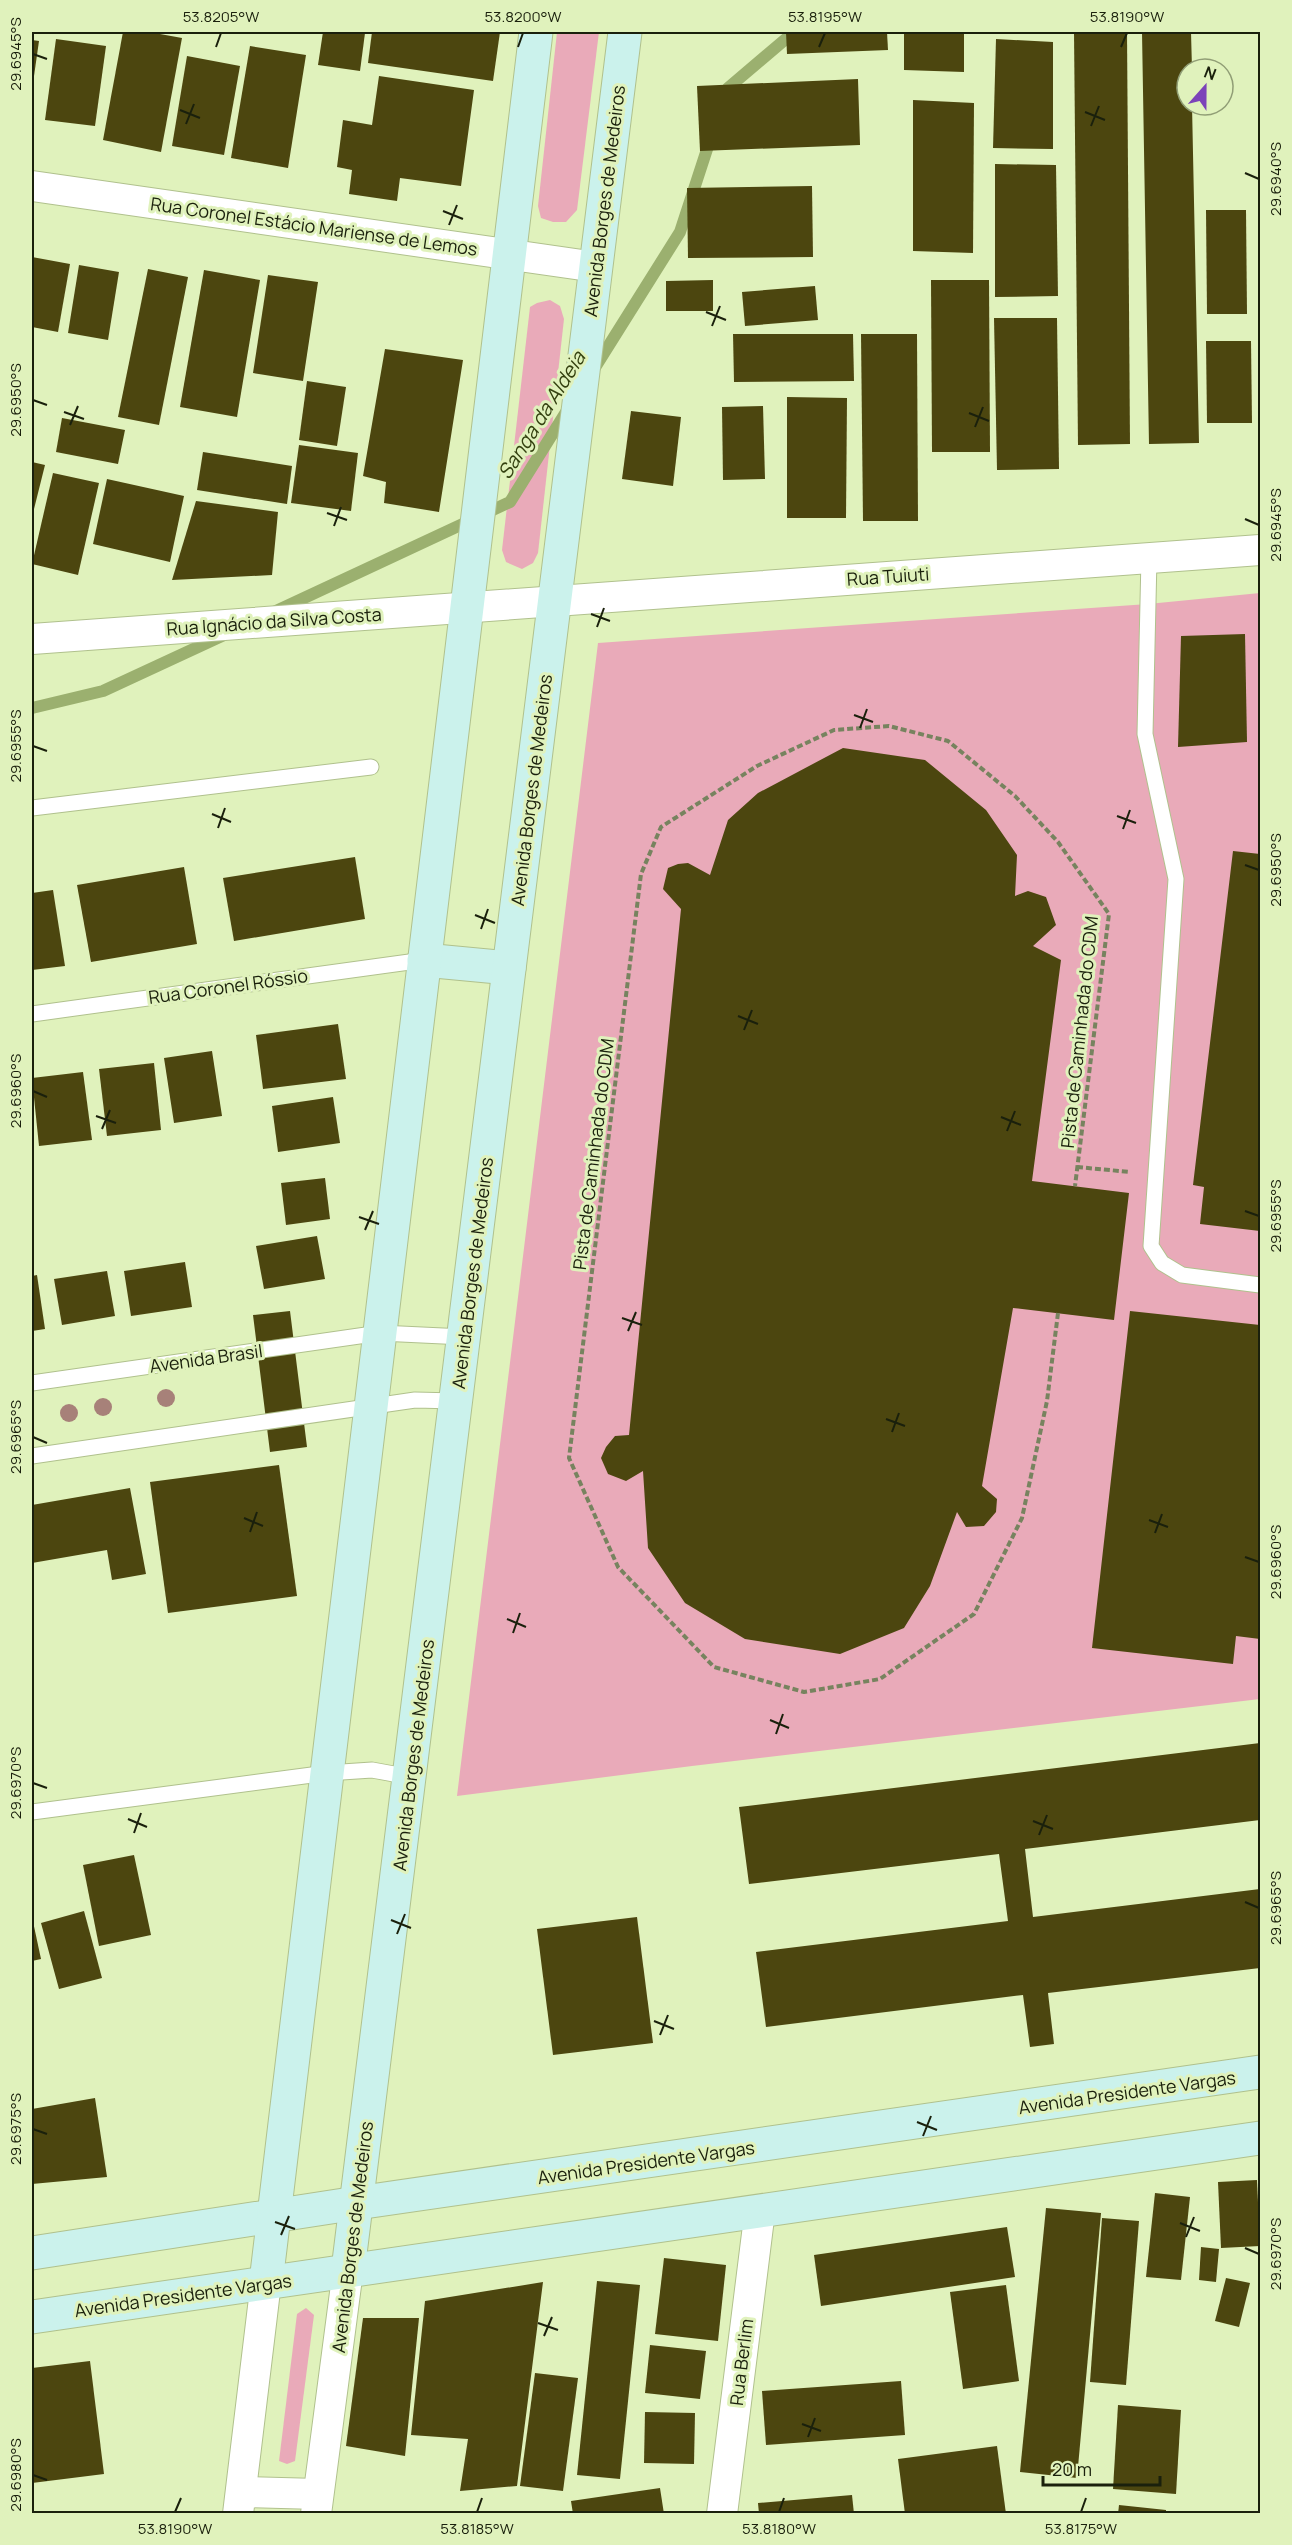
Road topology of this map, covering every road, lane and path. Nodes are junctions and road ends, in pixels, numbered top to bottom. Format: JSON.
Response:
{"nodes":[{"id":1,"x":536,"y":32,"type":"edge"},
{"id":2,"x":625,"y":32,"type":"edge"},
{"id":3,"x":32,"y":186,"type":"edge"},
{"id":4,"x":509,"y":254,"type":"junction"},
{"id":5,"x":596,"y":267,"type":"junction"},
{"id":6,"x":1260,"y":550,"type":"edge"},
{"id":7,"x":1149,"y":558,"type":"junction"},
{"id":8,"x":555,"y":600,"type":"junction"},
{"id":9,"x":516,"y":603,"type":"joint"},
{"id":10,"x":467,"y":606,"type":"junction"},
{"id":11,"x":32,"y":639,"type":"edge"},
{"id":12,"x":371,"y":767,"type":"dead end"},
{"id":13,"x":32,"y":808,"type":"edge"},
{"id":14,"x":424,"y":960,"type":"junction"},
{"id":15,"x":509,"y":968,"type":"junction"},
{"id":16,"x":32,"y":1014,"type":"edge"},
{"id":17,"x":1077,"y":1167,"type":"junction"},
{"id":18,"x":1156,"y":1175,"type":"junction"},
{"id":19,"x":1075,"y":1186,"type":"dead end"},
{"id":20,"x":1260,"y":1285,"type":"edge"},
{"id":21,"x":1059,"y":1314,"type":"dead end"},
{"id":22,"x":380,"y":1333,"type":"junction"},
{"id":23,"x":464,"y":1337,"type":"junction"},
{"id":24,"x":32,"y":1383,"type":"edge"},
{"id":25,"x":456,"y":1401,"type":"junction"},
{"id":26,"x":372,"y":1406,"type":"junction"},
{"id":27,"x":32,"y":1455,"type":"edge"},
{"id":28,"x":327,"y":1773,"type":"junction"},
{"id":29,"x":410,"y":1777,"type":"junction"},
{"id":30,"x":32,"y":1812,"type":"edge"},
{"id":31,"x":1260,"y":2072,"type":"edge"},
{"id":32,"x":1260,"y":2138,"type":"edge"},
{"id":33,"x":357,"y":2203,"type":"junction"},
{"id":34,"x":760,"y":2210,"type":"junction"},
{"id":35,"x":274,"y":2216,"type":"junction"},
{"id":36,"x":32,"y":2253,"type":"edge"},
{"id":37,"x":348,"y":2270,"type":"junction"},
{"id":38,"x":266,"y":2282,"type":"junction"},
{"id":39,"x":32,"y":2317,"type":"edge"},
{"id":40,"x":239,"y":2503,"type":"edge"},
{"id":41,"x":317,"y":2504,"type":"edge"},
{"id":42,"x":722,"y":2514,"type":"edge"}],
"edges":[{"from":1,"to":4,"type":"main road"},
{"from":2,"to":5,"type":"main road","name":"Avenida Borges de Medeiros"},
{"from":3,"to":4,"type":"street","name":"Rua Coronel Estácio Mariense de Lemos"},
{"from":4,"to":5,"type":"street","name":"Rua Coronel Estácio Mariense de Lemos"},
{"from":4,"to":10,"type":"main road"},
{"from":5,"to":8,"type":"main road","name":"Avenida Borges de Medeiros"},
{"from":6,"to":7,"type":"street","name":"Rua Tuiuti"},
{"from":7,"to":8,"type":"street","name":"Rua Tuiuti"},
{"from":7,"to":18,"type":"lane"},
{"from":8,"to":9,"type":"street","name":"Rua Tuiuti"},
{"from":8,"to":15,"type":"main road","name":"Avenida Borges de Medeiros"},
{"from":9,"to":10,"type":"street","name":"Rua Ignácio da Silva Costa"},
{"from":10,"to":11,"type":"street","name":"Rua Ignácio da Silva Costa"},
{"from":10,"to":14,"type":"main road"},
{"from":12,"to":13,"type":"lane"},
{"from":14,"to":15,"type":"main road"},
{"from":14,"to":16,"type":"lane","name":"Rua Coronel Róssio"},
{"from":14,"to":22,"type":"main road"},
{"from":15,"to":23,"type":"main road","name":"Avenida Borges de Medeiros"},
{"from":17,"to":18,"type":"path"},
{"from":17,"to":19,"type":"path","name":"Pista de Caminhada do CDM"},
{"from":17,"to":21,"type":"path","name":"Pista de Caminhada do CDM"},
{"from":18,"to":20,"type":"lane"},
{"from":22,"to":23,"type":"lane","name":"Avenida Brasil"},
{"from":22,"to":24,"type":"lane","name":"Avenida Brasil"},
{"from":22,"to":26,"type":"main road"},
{"from":23,"to":25,"type":"main road","name":"Avenida Borges de Medeiros"},
{"from":25,"to":26,"type":"lane"},
{"from":25,"to":29,"type":"main road","name":"Avenida Borges de Medeiros"},
{"from":26,"to":27,"type":"lane"},
{"from":26,"to":28,"type":"main road"},
{"from":28,"to":29,"type":"lane"},
{"from":28,"to":30,"type":"lane"},
{"from":28,"to":35,"type":"main road"},
{"from":29,"to":33,"type":"main road","name":"Avenida Borges de Medeiros"},
{"from":31,"to":33,"type":"main road","name":"Avenida Presidente Vargas"},
{"from":32,"to":34,"type":"main road","name":"Avenida Presidente Vargas"},
{"from":33,"to":35,"type":"main road","name":"Avenida Presidente Vargas"},
{"from":33,"to":37,"type":"main road","name":"Avenida Borges de Medeiros"},
{"from":34,"to":37,"type":"main road","name":"Avenida Presidente Vargas"},
{"from":34,"to":42,"type":"street","name":"Rua Berlim"},
{"from":35,"to":36,"type":"main road","name":"Avenida Presidente Vargas"},
{"from":35,"to":38,"type":"main road"},
{"from":37,"to":38,"type":"main road","name":"Avenida Presidente Vargas"},
{"from":37,"to":41,"type":"street","name":"Avenida Borges de Medeiros"},
{"from":38,"to":39,"type":"main road","name":"Avenida Presidente Vargas"},
{"from":38,"to":40,"type":"street"},
{"from":40,"to":41,"type":"street"}]}
